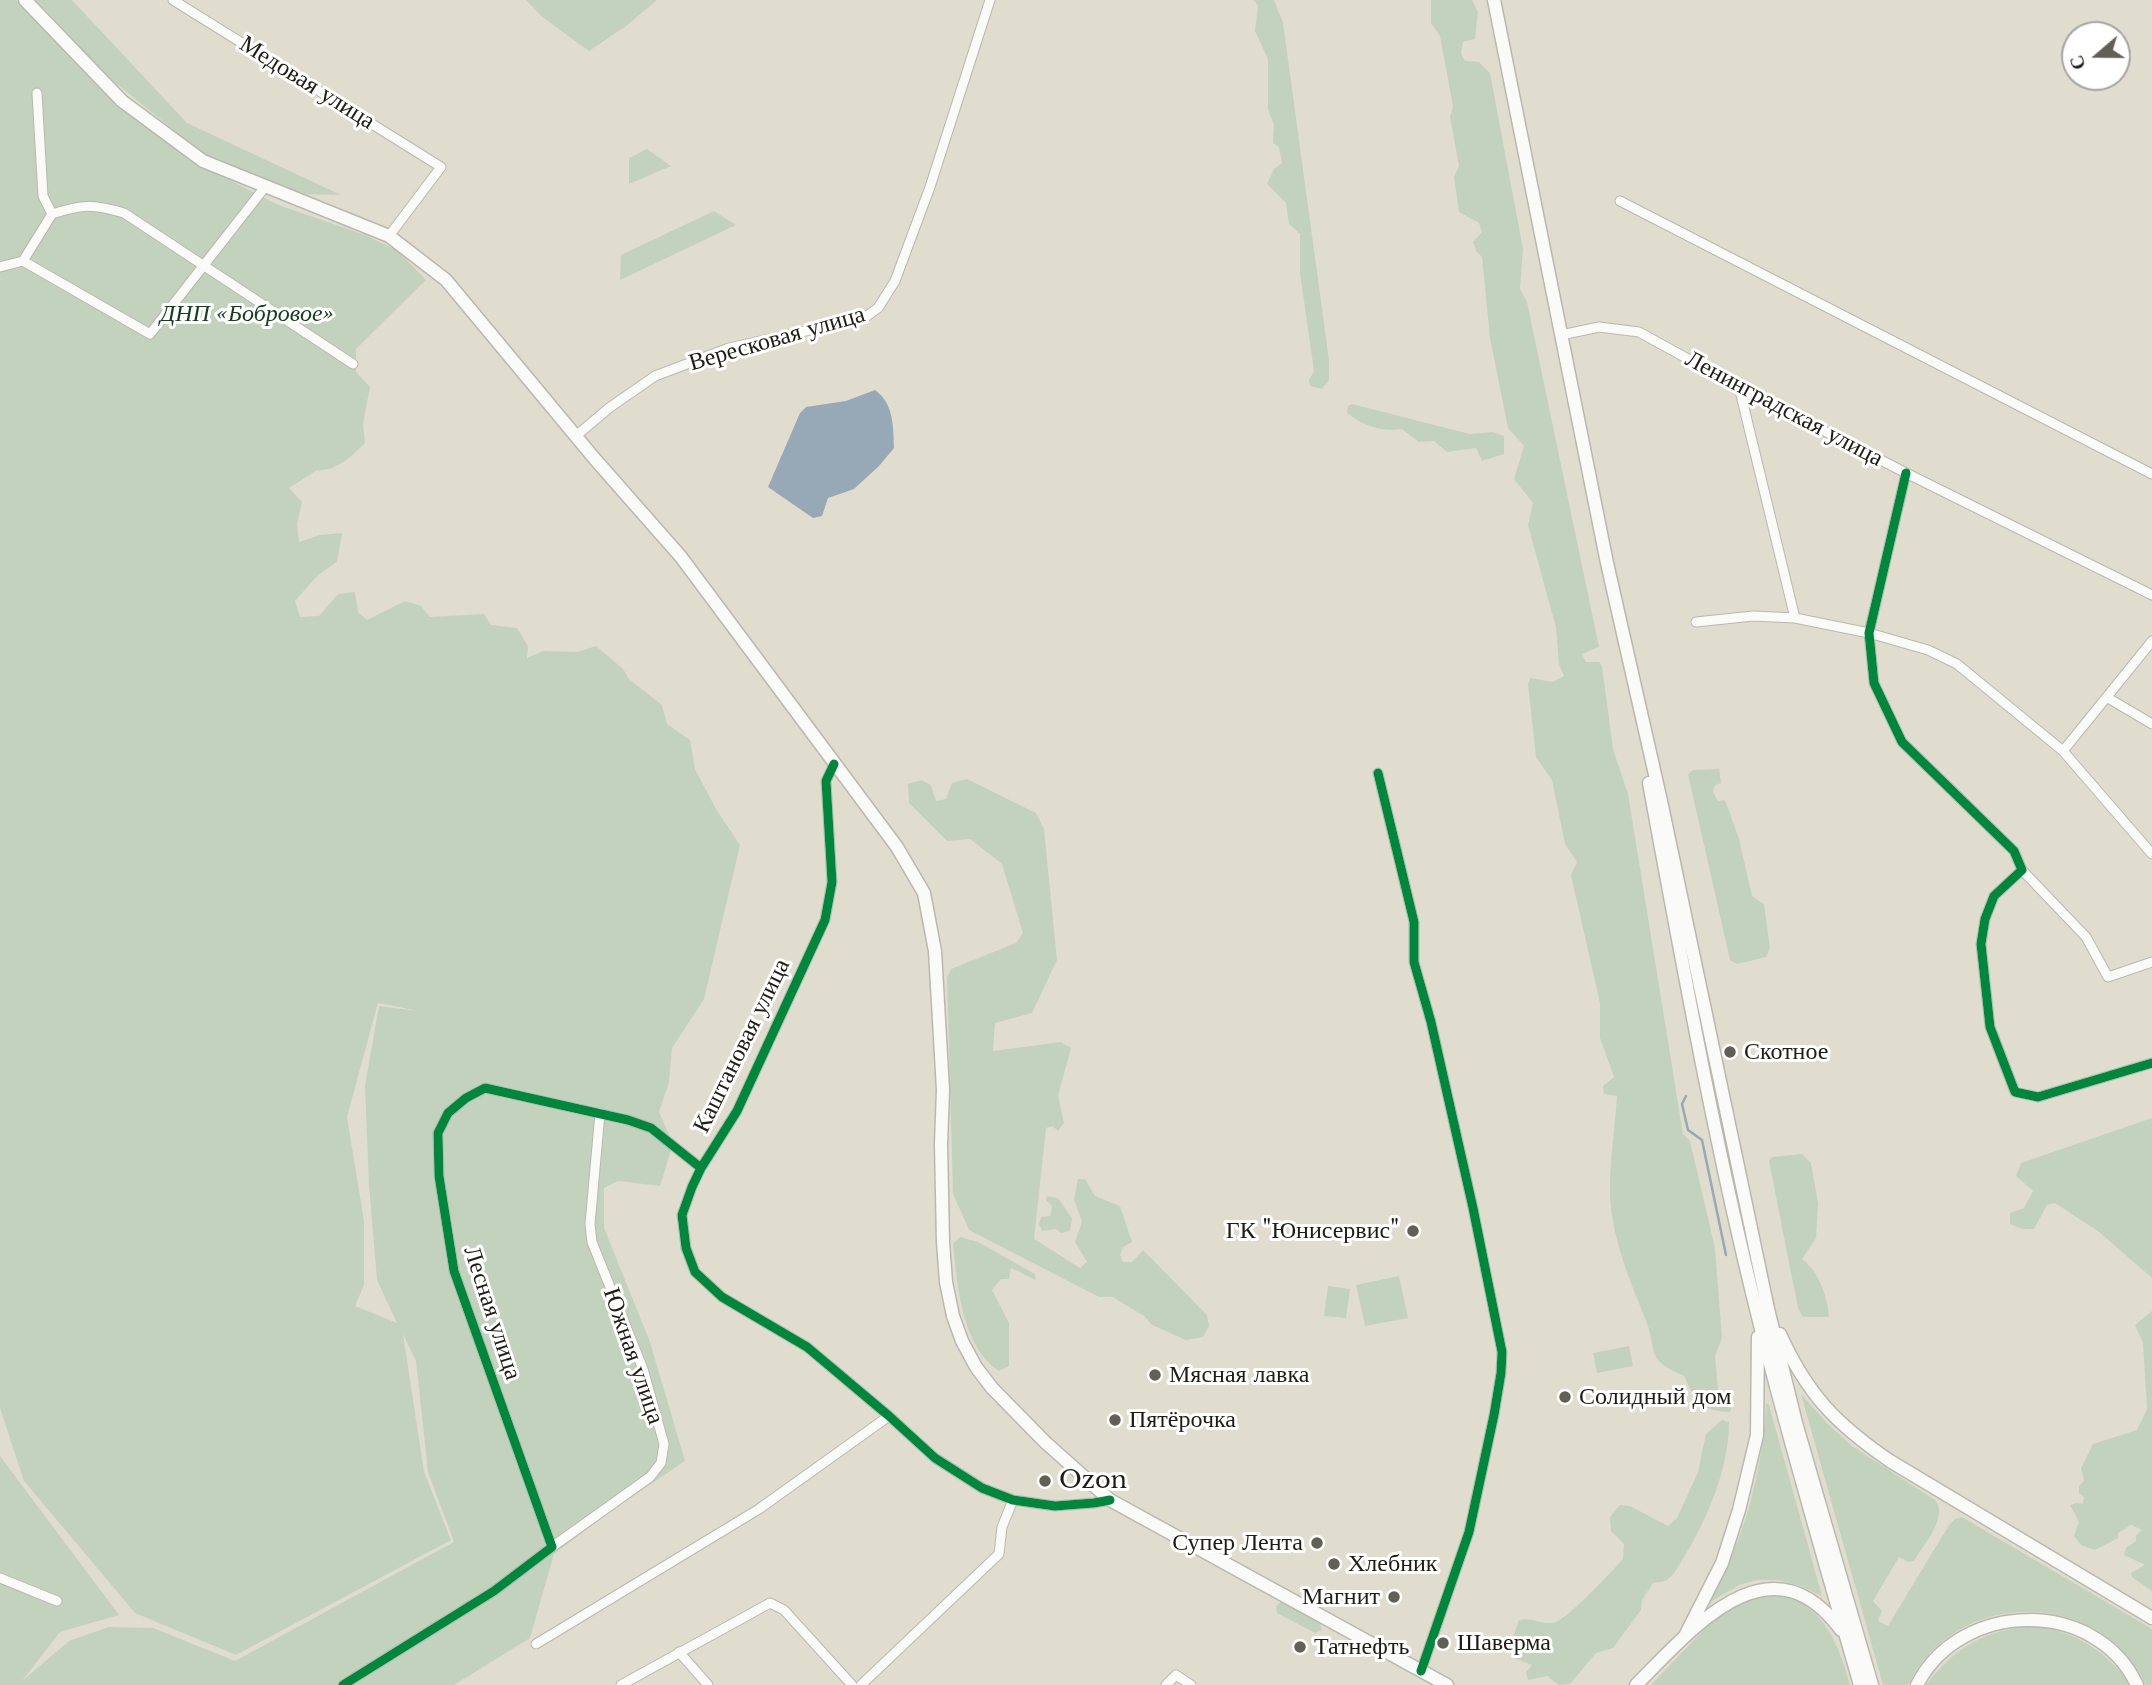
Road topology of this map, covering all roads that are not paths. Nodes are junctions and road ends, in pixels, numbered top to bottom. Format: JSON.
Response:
{"nodes":[{"id":1,"x":25,"y":0,"type":"edge"},
{"id":2,"x":173,"y":0,"type":"edge"},
{"id":3,"x":990,"y":0,"type":"edge"},
{"id":4,"x":1494,"y":0,"type":"edge"},
{"id":5,"x":37,"y":93,"type":"dead end"},
{"id":6,"x":265,"y":187,"type":"junction"},
{"id":7,"x":1620,"y":201,"type":"dead end"},
{"id":8,"x":52,"y":214,"type":"junction"},
{"id":9,"x":389,"y":236,"type":"junction"},
{"id":10,"x":23,"y":261,"type":"junction"},
{"id":11,"x":203,"y":264,"type":"junction"},
{"id":12,"x":0,"y":267,"type":"edge"},
{"id":13,"x":1560,"y":335,"type":"junction"},
{"id":14,"x":353,"y":365,"type":"dead end"},
{"id":15,"x":1739,"y":387,"type":"junction"},
{"id":16,"x":577,"y":435,"type":"junction"},
{"id":17,"x":1906,"y":473,"type":"junction"},
{"id":18,"x":2152,"y":474,"type":"edge"},
{"id":19,"x":2152,"y":595,"type":"edge"},
{"id":20,"x":1795,"y":618,"type":"junction"},
{"id":21,"x":1696,"y":622,"type":"dead end"},
{"id":22,"x":1869,"y":633,"type":"junction"},
{"id":23,"x":2152,"y":641,"type":"edge"},
{"id":24,"x":2108,"y":698,"type":"junction"},
{"id":25,"x":2152,"y":724,"type":"edge"},
{"id":26,"x":2063,"y":751,"type":"junction"},
{"id":27,"x":834,"y":764,"type":"junction"},
{"id":28,"x":1378,"y":773,"type":"dead end"},
{"id":29,"x":2152,"y":854,"type":"edge"},
{"id":30,"x":2022,"y":870,"type":"junction"},
{"id":31,"x":2152,"y":962,"type":"edge"},
{"id":32,"x":2152,"y":1063,"type":"edge"},
{"id":33,"x":600,"y":1114,"type":"junction"},
{"id":34,"x":701,"y":1168,"type":"junction"},
{"id":35,"x":1763,"y":1311,"type":"junction"},
{"id":36,"x":889,"y":1416,"type":"junction"},
{"id":37,"x":1013,"y":1500,"type":"junction"},
{"id":38,"x":1110,"y":1500,"type":"junction"},
{"id":39,"x":552,"y":1547,"type":"junction"},
{"id":40,"x":0,"y":1578,"type":"edge"},
{"id":41,"x":57,"y":1601,"type":"dead end"},
{"id":42,"x":2152,"y":1618,"type":"edge"},
{"id":43,"x":1686,"y":1634,"type":"junction"},
{"id":44,"x":1847,"y":1639,"type":"junction"},
{"id":45,"x":536,"y":1644,"type":"dead end"},
{"id":46,"x":679,"y":1652,"type":"junction"},
{"id":47,"x":1421,"y":1671,"type":"junction"},
{"id":48,"x":343,"y":1685,"type":"edge"},
{"id":49,"x":621,"y":1685,"type":"edge"},
{"id":50,"x":708,"y":1685,"type":"edge"},
{"id":51,"x":852,"y":1685,"type":"edge"},
{"id":52,"x":861,"y":1685,"type":"edge"},
{"id":53,"x":1166,"y":1685,"type":"edge"},
{"id":54,"x":1191,"y":1685,"type":"edge"},
{"id":55,"x":1447,"y":1685,"type":"edge"},
{"id":56,"x":1636,"y":1685,"type":"edge"},
{"id":57,"x":1860,"y":1685,"type":"edge"},
{"id":58,"x":1872,"y":1685,"type":"edge"},
{"id":59,"x":1917,"y":1685,"type":"edge"},
{"id":60,"x":2137,"y":1685,"type":"edge"}],
"edges":[{"from":1,"to":6,"type":"main road"},
{"from":2,"to":9,"type":"street","name":"Медовая улица"},
{"from":3,"to":16,"type":"street","name":"Вересковая улица"},
{"from":4,"to":13,"type":"main road"},
{"from":5,"to":8,"type":"street"},
{"from":6,"to":9,"type":"main road"},
{"from":6,"to":11,"type":"street"},
{"from":7,"to":18,"type":"street"},
{"from":8,"to":10,"type":"street"},
{"from":8,"to":11,"type":"street"},
{"from":9,"to":16,"type":"main road"},
{"from":10,"to":11,"type":"street"},
{"from":10,"to":12,"type":"street"},
{"from":11,"to":14,"type":"street"},
{"from":13,"to":15,"type":"street","name":"Ленинградская улица"},
{"from":13,"to":35,"type":"main road"},
{"from":15,"to":17,"type":"street","name":"Ленинградская улица"},
{"from":15,"to":20,"type":"street"},
{"from":16,"to":27,"type":"main road"},
{"from":17,"to":19,"type":"street","name":"Ленинградская улица"},
{"from":17,"to":22,"type":"street"},
{"from":20,"to":21,"type":"street"},
{"from":20,"to":22,"type":"street"},
{"from":22,"to":26,"type":"street"},
{"from":22,"to":30,"type":"street"},
{"from":23,"to":24,"type":"street"},
{"from":24,"to":25,"type":"street"},
{"from":24,"to":26,"type":"street"},
{"from":26,"to":29,"type":"street"},
{"from":27,"to":34,"type":"street","name":"Каштановая улица"},
{"from":27,"to":38,"type":"main road"},
{"from":28,"to":47,"type":"street"},
{"from":30,"to":31,"type":"street"},
{"from":30,"to":32,"type":"street"},
{"from":33,"to":34,"type":"street","name":"Лесная улица"},
{"from":33,"to":39,"type":"street","name":"Южная улица"},
{"from":33,"to":39,"type":"street","name":"Лесная улица"},
{"from":34,"to":36,"type":"street","name":"Каштановая улица"},
{"from":35,"to":42,"type":"main road"},
{"from":35,"to":43,"type":"main road"},
{"from":35,"to":44,"type":"main road"},
{"from":35,"to":58,"type":"main road"},
{"from":36,"to":37,"type":"street","name":"Каштановая улица"},
{"from":36,"to":45,"type":"street"},
{"from":37,"to":38,"type":"street","name":"Каштановая улица"},
{"from":37,"to":52,"type":"street"},
{"from":38,"to":47,"type":"main road"},
{"from":39,"to":48,"type":"street"},
{"from":40,"to":41,"type":"street"},
{"from":43,"to":44,"type":"main road"},
{"from":43,"to":56,"type":"main road"},
{"from":44,"to":57,"type":"main road"},
{"from":46,"to":49,"type":"street"},
{"from":46,"to":50,"type":"street"},
{"from":46,"to":51,"type":"street"},
{"from":47,"to":55,"type":"main road"},
{"from":53,"to":54,"type":"street"},
{"from":59,"to":60,"type":"main road"}]}
